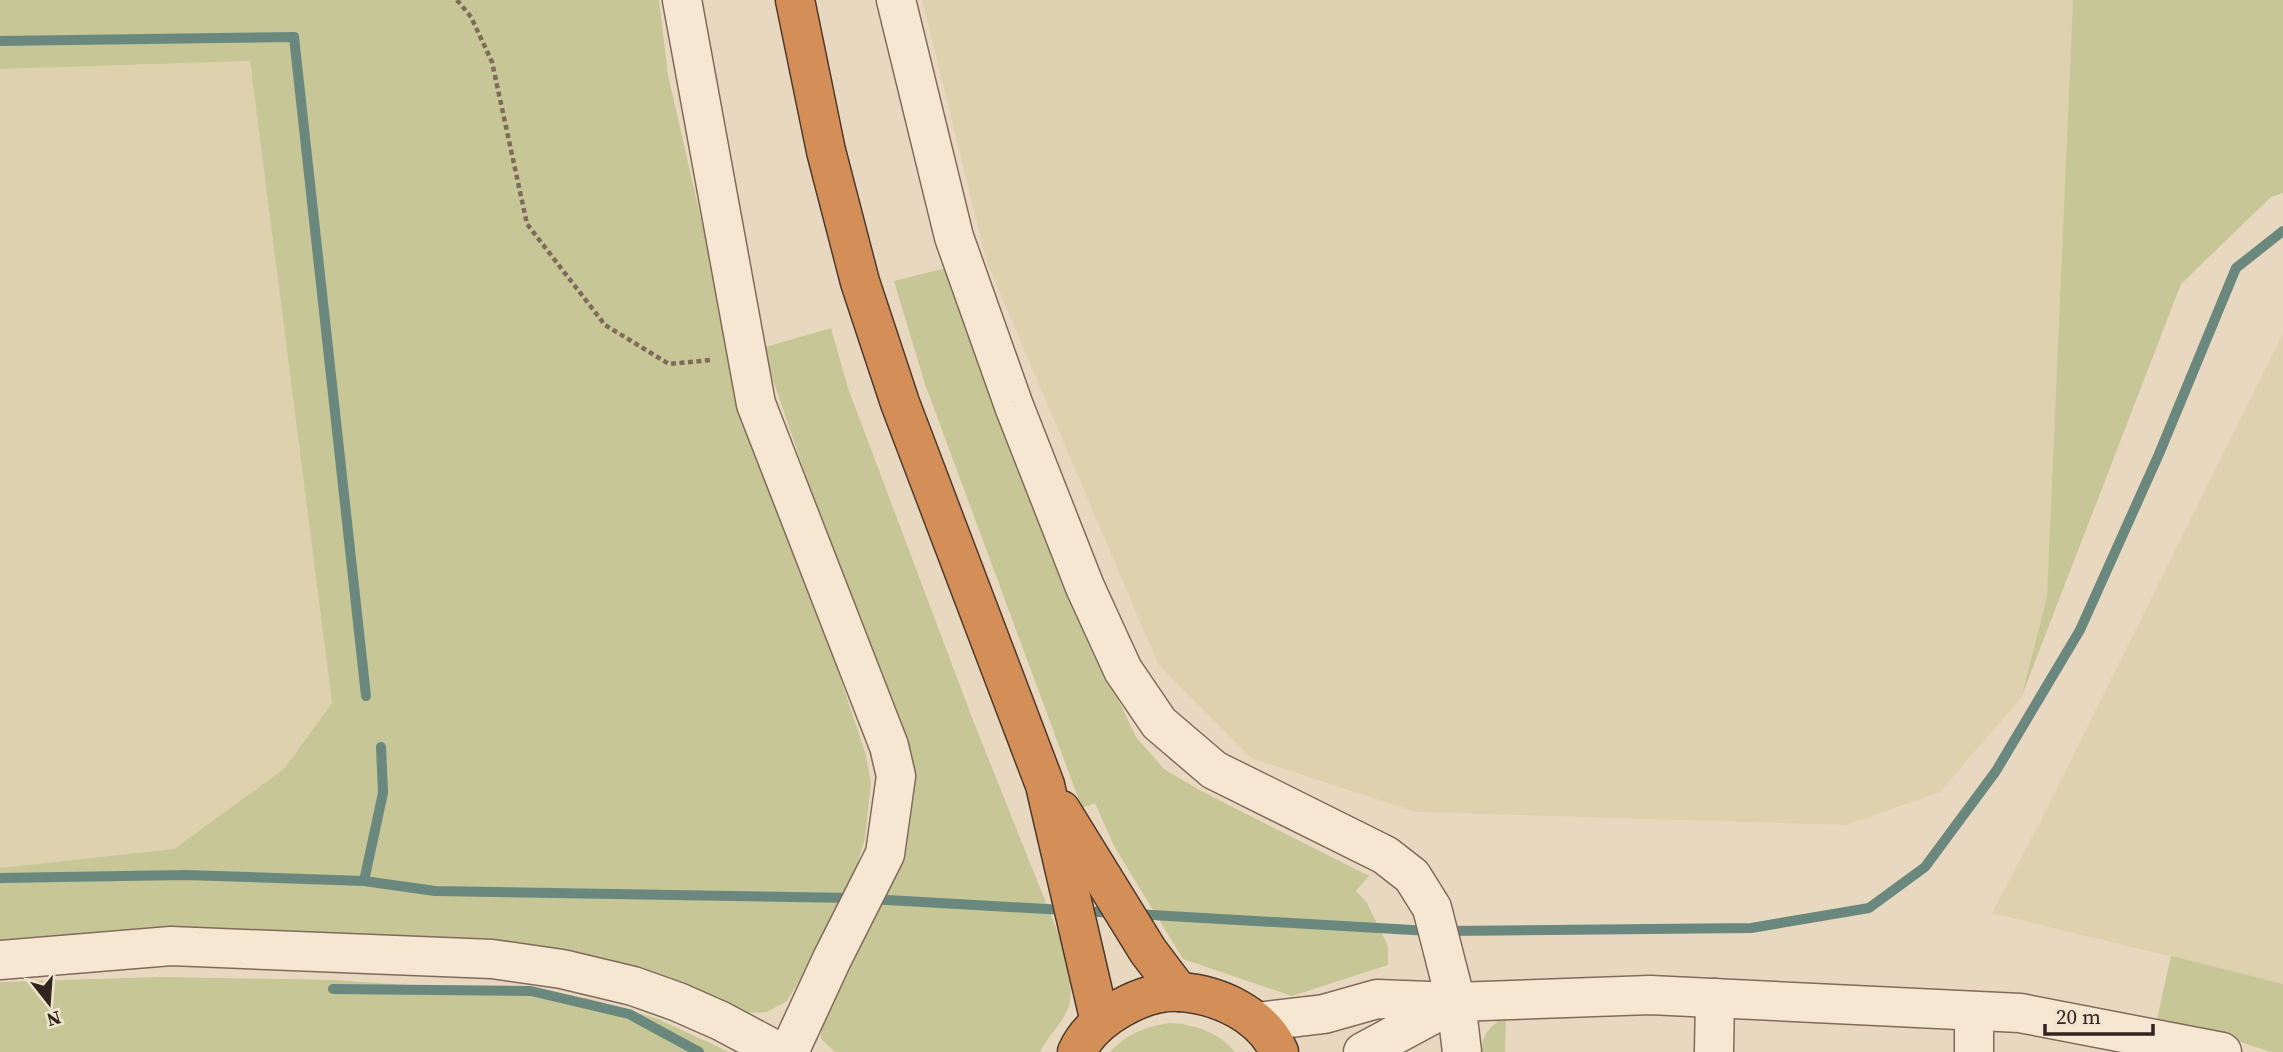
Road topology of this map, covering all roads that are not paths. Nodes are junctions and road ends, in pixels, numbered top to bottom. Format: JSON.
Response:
{"nodes":[{"id":1,"x":681,"y":0,"type":"edge"},
{"id":2,"x":795,"y":0,"type":"edge"},
{"id":3,"x":896,"y":0,"type":"edge"},
{"id":4,"x":1079,"y":866,"type":"junction"},
{"id":5,"x":0,"y":960,"type":"edge"},
{"id":6,"x":1180,"y":992,"type":"junction"},
{"id":7,"x":1714,"y":998,"type":"junction"},
{"id":8,"x":1456,"y":1002,"type":"junction"},
{"id":9,"x":1974,"y":1011,"type":"junction"},
{"id":10,"x":1088,"y":1037,"type":"edge"},
{"id":11,"x":1268,"y":1037,"type":"edge"},
{"id":12,"x":779,"y":1052,"type":"edge"},
{"id":13,"x":789,"y":1052,"type":"edge"},
{"id":14,"x":1363,"y":1052,"type":"edge"},
{"id":15,"x":1462,"y":1052,"type":"edge"},
{"id":16,"x":1714,"y":1052,"type":"edge"},
{"id":17,"x":1973,"y":1052,"type":"edge"},
{"id":18,"x":2222,"y":1052,"type":"edge"}],
"edges":[{"from":1,"to":13,"type":"street"},
{"from":2,"to":4,"type":"highway"},
{"from":3,"to":8,"type":"street"},
{"from":4,"to":6,"type":"highway"},
{"from":4,"to":10,"type":"highway"},
{"from":5,"to":12,"type":"street"},
{"from":6,"to":10,"type":"highway"},
{"from":6,"to":11,"type":"highway"},
{"from":7,"to":8,"type":"street"},
{"from":7,"to":9,"type":"street"},
{"from":7,"to":16,"type":"street"},
{"from":8,"to":11,"type":"street"},
{"from":8,"to":14,"type":"street"},
{"from":8,"to":15,"type":"street"},
{"from":9,"to":17,"type":"street"},
{"from":9,"to":18,"type":"street"}]}
